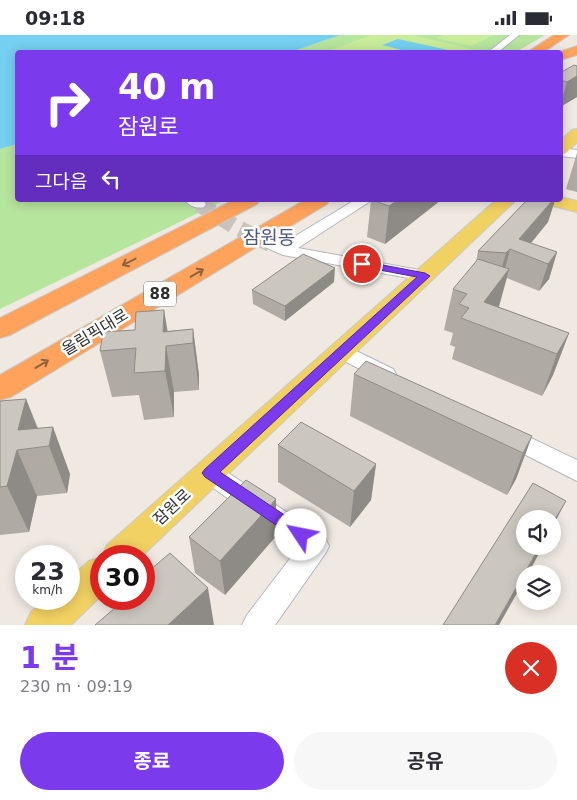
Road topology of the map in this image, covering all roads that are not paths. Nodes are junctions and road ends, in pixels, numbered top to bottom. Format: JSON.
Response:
{"nodes":[{"id":1,"x":515,"y":35,"type":"edge"},
{"id":2,"x":563,"y":35,"type":"edge"},
{"id":3,"x":553,"y":39,"type":"edge"},
{"id":4,"x":577,"y":48,"type":"edge"},
{"id":5,"x":495,"y":50,"type":"edge"},
{"id":6,"x":536,"y":50,"type":"edge"},
{"id":7,"x":563,"y":56,"type":"edge"},
{"id":8,"x":577,"y":133,"type":"edge"},
{"id":9,"x":563,"y":148,"type":"edge"},
{"id":10,"x":563,"y":152,"type":"edge"},
{"id":11,"x":577,"y":154,"type":"edge"},
{"id":12,"x":246,"y":202,"type":"edge"},
{"id":13,"x":317,"y":202,"type":"edge"},
{"id":14,"x":362,"y":202,"type":"edge"},
{"id":15,"x":505,"y":202,"type":"edge"},
{"id":16,"x":558,"y":202,"type":"edge"},
{"id":17,"x":577,"y":207,"type":"edge"},
{"id":18,"x":425,"y":276,"type":"junction"},
{"id":19,"x":0,"y":329,"type":"edge"},
{"id":20,"x":342,"y":351,"type":"junction"},
{"id":21,"x":407,"y":385,"type":"edge"},
{"id":22,"x":0,"y":389,"type":"edge"},
{"id":23,"x":492,"y":428,"type":"edge"},
{"id":24,"x":577,"y":471,"type":"edge"},
{"id":25,"x":210,"y":473,"type":"junction"},
{"id":26,"x":131,"y":545,"type":"edge"},
{"id":27,"x":90,"y":583,"type":"edge"},
{"id":28,"x":44,"y":625,"type":"edge"},
{"id":29,"x":257,"y":625,"type":"edge"}],
"edges":[{"from":1,"to":5,"type":"street"},
{"from":2,"to":3,"type":"highway"},
{"from":3,"to":6,"type":"highway"},
{"from":4,"to":7,"type":"highway"},
{"from":8,"to":9,"type":"main road"},
{"from":10,"to":11,"type":"street"},
{"from":12,"to":19,"type":"highway","number":"88","one_way":true},
{"from":22,"to":13,"type":"highway","name":"올림픽대로","number":"88","one_way":true},
{"from":14,"to":18,"type":"street"},
{"from":15,"to":18,"type":"main road","name":"잠원로"},
{"from":16,"to":17,"type":"main road"},
{"from":18,"to":20,"type":"main road","name":"잠원로"},
{"from":20,"to":21,"type":"street"},
{"from":20,"to":25,"type":"main road","name":"잠원로"},
{"from":23,"to":24,"type":"street"},
{"from":25,"to":26,"type":"main road","name":"잠원로"},
{"from":25,"to":29,"type":"street"},
{"from":27,"to":28,"type":"main road"}]}
